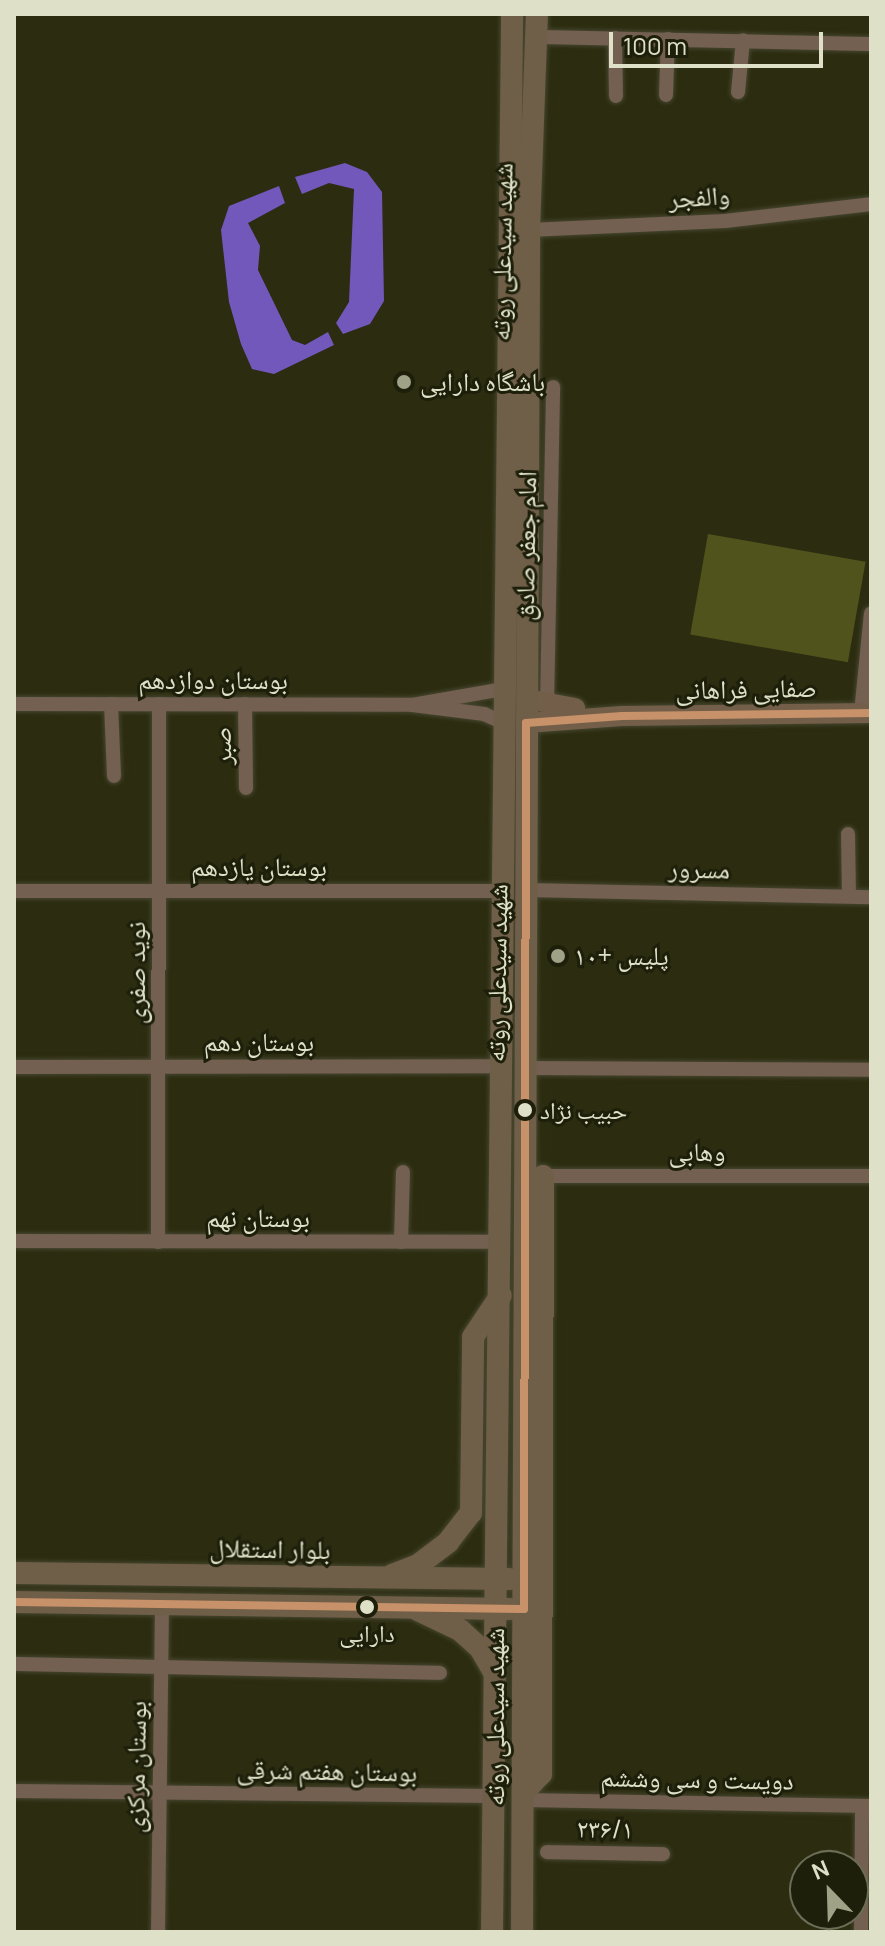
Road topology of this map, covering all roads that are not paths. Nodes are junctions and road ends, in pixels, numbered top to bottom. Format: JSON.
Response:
{"nodes":[{"id":1,"x":512,"y":14,"type":"edge"},
{"id":2,"x":537,"y":14,"type":"edge"},
{"id":3,"x":537,"y":37,"type":"junction"},
{"id":4,"x":615,"y":38,"type":"junction"},
{"id":5,"x":668,"y":39,"type":"junction"},
{"id":6,"x":743,"y":40,"type":"junction"},
{"id":7,"x":871,"y":44,"type":"edge"},
{"id":8,"x":738,"y":92,"type":"dead end"},
{"id":9,"x":666,"y":95,"type":"dead end"},
{"id":10,"x":616,"y":96,"type":"dead end"},
{"id":11,"x":871,"y":204,"type":"edge"},
{"id":12,"x":529,"y":230,"type":"junction"},
{"id":13,"x":553,"y":387,"type":"dead end"},
{"id":14,"x":871,"y":613,"type":"edge"},
{"id":15,"x":503,"y":689,"type":"junction"},
{"id":16,"x":537,"y":702,"type":"junction"},
{"id":17,"x":14,"y":704,"type":"edge"},
{"id":18,"x":111,"y":704,"type":"junction"},
{"id":19,"x":159,"y":704,"type":"junction"},
{"id":20,"x":245,"y":704,"type":"junction"},
{"id":21,"x":412,"y":705,"type":"junction"},
{"id":22,"x":866,"y":713,"type":"edge"},
{"id":23,"x":622,"y":716,"type":"junction"},
{"id":24,"x":502,"y":722,"type":"junction"},
{"id":25,"x":526,"y":723,"type":"junction"},
{"id":26,"x":114,"y":776,"type":"dead end"},
{"id":27,"x":246,"y":788,"type":"dead end"},
{"id":28,"x":848,"y":834,"type":"dead end"},
{"id":29,"x":515,"y":890,"type":"junction"},
{"id":30,"x":14,"y":891,"type":"edge"},
{"id":31,"x":160,"y":891,"type":"junction"},
{"id":32,"x":849,"y":896,"type":"junction"},
{"id":33,"x":871,"y":897,"type":"edge"},
{"id":34,"x":161,"y":1066,"type":"junction"},
{"id":35,"x":14,"y":1067,"type":"edge"},
{"id":36,"x":513,"y":1067,"type":"junction"},
{"id":37,"x":871,"y":1070,"type":"edge"},
{"id":38,"x":403,"y":1172,"type":"dead end"},
{"id":39,"x":533,"y":1176,"type":"junction"},
{"id":40,"x":871,"y":1176,"type":"edge"},
{"id":41,"x":14,"y":1241,"type":"edge"},
{"id":42,"x":158,"y":1242,"type":"junction"},
{"id":43,"x":401,"y":1242,"type":"junction"},
{"id":44,"x":512,"y":1242,"type":"junction"},
{"id":45,"x":501,"y":1295,"type":"junction"},
{"id":46,"x":521,"y":1306,"type":"junction"},
{"id":47,"x":542,"y":1346,"type":"junction"},
{"id":48,"x":499,"y":1455,"type":"junction"},
{"id":49,"x":473,"y":1495,"type":"junction"},
{"id":50,"x":14,"y":1573,"type":"edge"},
{"id":51,"x":109,"y":1574,"type":"junction"},
{"id":52,"x":163,"y":1574,"type":"junction"},
{"id":53,"x":496,"y":1578,"type":"junction"},
{"id":54,"x":380,"y":1580,"type":"junction"},
{"id":55,"x":524,"y":1580,"type":"junction"},
{"id":56,"x":14,"y":1602,"type":"edge"},
{"id":57,"x":110,"y":1603,"type":"junction"},
{"id":58,"x":162,"y":1603,"type":"junction"},
{"id":59,"x":410,"y":1606,"type":"junction"},
{"id":60,"x":496,"y":1608,"type":"junction"},
{"id":61,"x":524,"y":1609,"type":"junction"},
{"id":62,"x":542,"y":1649,"type":"junction"},
{"id":63,"x":14,"y":1664,"type":"edge"},
{"id":64,"x":162,"y":1667,"type":"junction"},
{"id":65,"x":440,"y":1673,"type":"dead end"},
{"id":66,"x":495,"y":1674,"type":"junction"},
{"id":67,"x":524,"y":1678,"type":"junction"},
{"id":68,"x":14,"y":1791,"type":"edge"},
{"id":69,"x":160,"y":1793,"type":"junction"},
{"id":70,"x":494,"y":1796,"type":"junction"},
{"id":71,"x":523,"y":1796,"type":"junction"},
{"id":72,"x":867,"y":1806,"type":"edge"},
{"id":73,"x":867,"y":1850,"type":"edge"},
{"id":74,"x":547,"y":1852,"type":"dead end"},
{"id":75,"x":663,"y":1854,"type":"dead end"},
{"id":76,"x":158,"y":1932,"type":"edge"},
{"id":77,"x":492,"y":1932,"type":"edge"},
{"id":78,"x":522,"y":1932,"type":"edge"}],
"edges":[{"from":1,"to":15,"type":"main road","name":"شهید سیدعلی روته"},
{"from":2,"to":3,"type":"main road","name":"شهید سیدعلی روته"},
{"from":3,"to":4,"type":"street"},
{"from":3,"to":12,"type":"main road","name":"شهید سیدعلی روته"},
{"from":4,"to":5,"type":"street"},
{"from":4,"to":10,"type":"street"},
{"from":5,"to":6,"type":"street"},
{"from":5,"to":9,"type":"street"},
{"from":6,"to":7,"type":"street"},
{"from":6,"to":8,"type":"street"},
{"from":11,"to":12,"type":"street","name":"والفجر"},
{"from":12,"to":16,"type":"main road","name":"شهید سیدعلی روته"},
{"from":13,"to":16,"type":"street","name":"امام جعفر صادق"},
{"from":14,"to":22,"type":"street"},
{"from":15,"to":21,"type":"street","name":"بوستان دوازدهم"},
{"from":15,"to":24,"type":"main road","name":"شهید سیدعلی روته"},
{"from":16,"to":23,"type":"main road","name":"صفایی فراهانی"},
{"from":16,"to":25,"type":"main road","name":"شهید سیدعلی روته"},
{"from":17,"to":18,"type":"street","name":"بوستان دوازدهم"},
{"from":18,"to":19,"type":"street","name":"بوستان دوازدهم"},
{"from":18,"to":26,"type":"street"},
{"from":19,"to":20,"type":"street","name":"بوستان دوازدهم"},
{"from":19,"to":31,"type":"street","name":"نوید صفری"},
{"from":20,"to":21,"type":"street","name":"بوستان دوازدهم"},
{"from":20,"to":27,"type":"street","name":"صبر"},
{"from":21,"to":24,"type":"street","name":"بوستان دوازدهم"},
{"from":22,"to":23,"type":"main road","name":"صفایی فراهانی"},
{"from":23,"to":25,"type":"main road","name":"صفایی فراهانی"},
{"from":24,"to":29,"type":"main road","name":"شهید سیدعلی روته"},
{"from":25,"to":29,"type":"main road","name":"شهید سیدعلی روته"},
{"from":28,"to":32,"type":"street"},
{"from":29,"to":31,"type":"street","name":"بوستان یازدهم"},
{"from":29,"to":32,"type":"street","name":"مسرور"},
{"from":29,"to":36,"type":"main road","name":"شهید سیدعلی روته"},
{"from":30,"to":31,"type":"street","name":"بوستان یازدهم"},
{"from":31,"to":34,"type":"street","name":"نوید صفری"},
{"from":32,"to":33,"type":"street","name":"مسرور"},
{"from":34,"to":35,"type":"street","name":"بوستان دهم"},
{"from":34,"to":36,"type":"street","name":"بوستان دهم"},
{"from":34,"to":42,"type":"street","name":"نوید صفری"},
{"from":36,"to":37,"type":"street"},
{"from":36,"to":39,"type":"main road","name":"شهید سیدعلی روته"},
{"from":36,"to":44,"type":"main road","name":"شهید سیدعلی روته"},
{"from":38,"to":43,"type":"street"},
{"from":39,"to":40,"type":"street","name":"وهابی"},
{"from":39,"to":44,"type":"main road","name":"شهید سیدعلی روته"},
{"from":39,"to":47,"type":"main road"},
{"from":41,"to":42,"type":"street","name":"بوستان نهم"},
{"from":42,"to":43,"type":"street","name":"بوستان نهم"},
{"from":43,"to":44,"type":"street","name":"بوستان نهم"},
{"from":44,"to":45,"type":"main road","name":"شهید سیدعلی روته"},
{"from":44,"to":46,"type":"main road","name":"شهید سیدعلی روته"},
{"from":45,"to":48,"type":"main road","name":"شهید سیدعلی روته"},
{"from":45,"to":49,"type":"main road"},
{"from":46,"to":47,"type":"main road"},
{"from":46,"to":55,"type":"main road","name":"شهید سیدعلی روته"},
{"from":47,"to":62,"type":"main road"},
{"from":48,"to":49,"type":"main road"},
{"from":48,"to":53,"type":"main road","name":"شهید سیدعلی روته"},
{"from":49,"to":54,"type":"main road"},
{"from":50,"to":51,"type":"main road","name":"بلوار استقلال"},
{"from":51,"to":52,"type":"main road","name":"بلوار استقلال"},
{"from":51,"to":57,"type":"main road"},
{"from":52,"to":54,"type":"main road","name":"بلوار استقلال"},
{"from":52,"to":58,"type":"main road"},
{"from":53,"to":54,"type":"main road","name":"بلوار استقلال"},
{"from":53,"to":55,"type":"main road","name":"بلوار استقلال"},
{"from":53,"to":60,"type":"main road","name":"شهید سیدعلی روته"},
{"from":55,"to":61,"type":"main road","name":"شهید سیدعلی روته"},
{"from":56,"to":57,"type":"main road"},
{"from":57,"to":58,"type":"main road"},
{"from":58,"to":59,"type":"main road"},
{"from":58,"to":64,"type":"street","name":"بوستان مرکزی"},
{"from":59,"to":60,"type":"main road"},
{"from":59,"to":66,"type":"main road"},
{"from":60,"to":61,"type":"main road"},
{"from":60,"to":66,"type":"main road","name":"شهید سیدعلی روته"},
{"from":61,"to":67,"type":"main road","name":"شهید سیدعلی روته"},
{"from":62,"to":67,"type":"main road"},
{"from":62,"to":71,"type":"main road"},
{"from":63,"to":64,"type":"street"},
{"from":64,"to":65,"type":"street"},
{"from":64,"to":69,"type":"street","name":"بوستان مرکزی"},
{"from":66,"to":67,"type":"main road"},
{"from":66,"to":70,"type":"main road","name":"شهید سیدعلی روته"},
{"from":67,"to":71,"type":"main road","name":"شهید سیدعلی روته"},
{"from":68,"to":69,"type":"street","name":"بوستان هفتم شرقی"},
{"from":69,"to":70,"type":"street","name":"بوستان هفتم شرقی"},
{"from":69,"to":76,"type":"street","name":"بوستان مرکزی"},
{"from":70,"to":77,"type":"main road","name":"شهید سیدعلی روته"},
{"from":71,"to":72,"type":"street","name":"دویست و سی وششم"},
{"from":71,"to":78,"type":"main road","name":"شهید سیدعلی روته"},
{"from":72,"to":73,"type":"street"},
{"from":74,"to":75,"type":"street","name":"۲۳۶/۱"}]}
